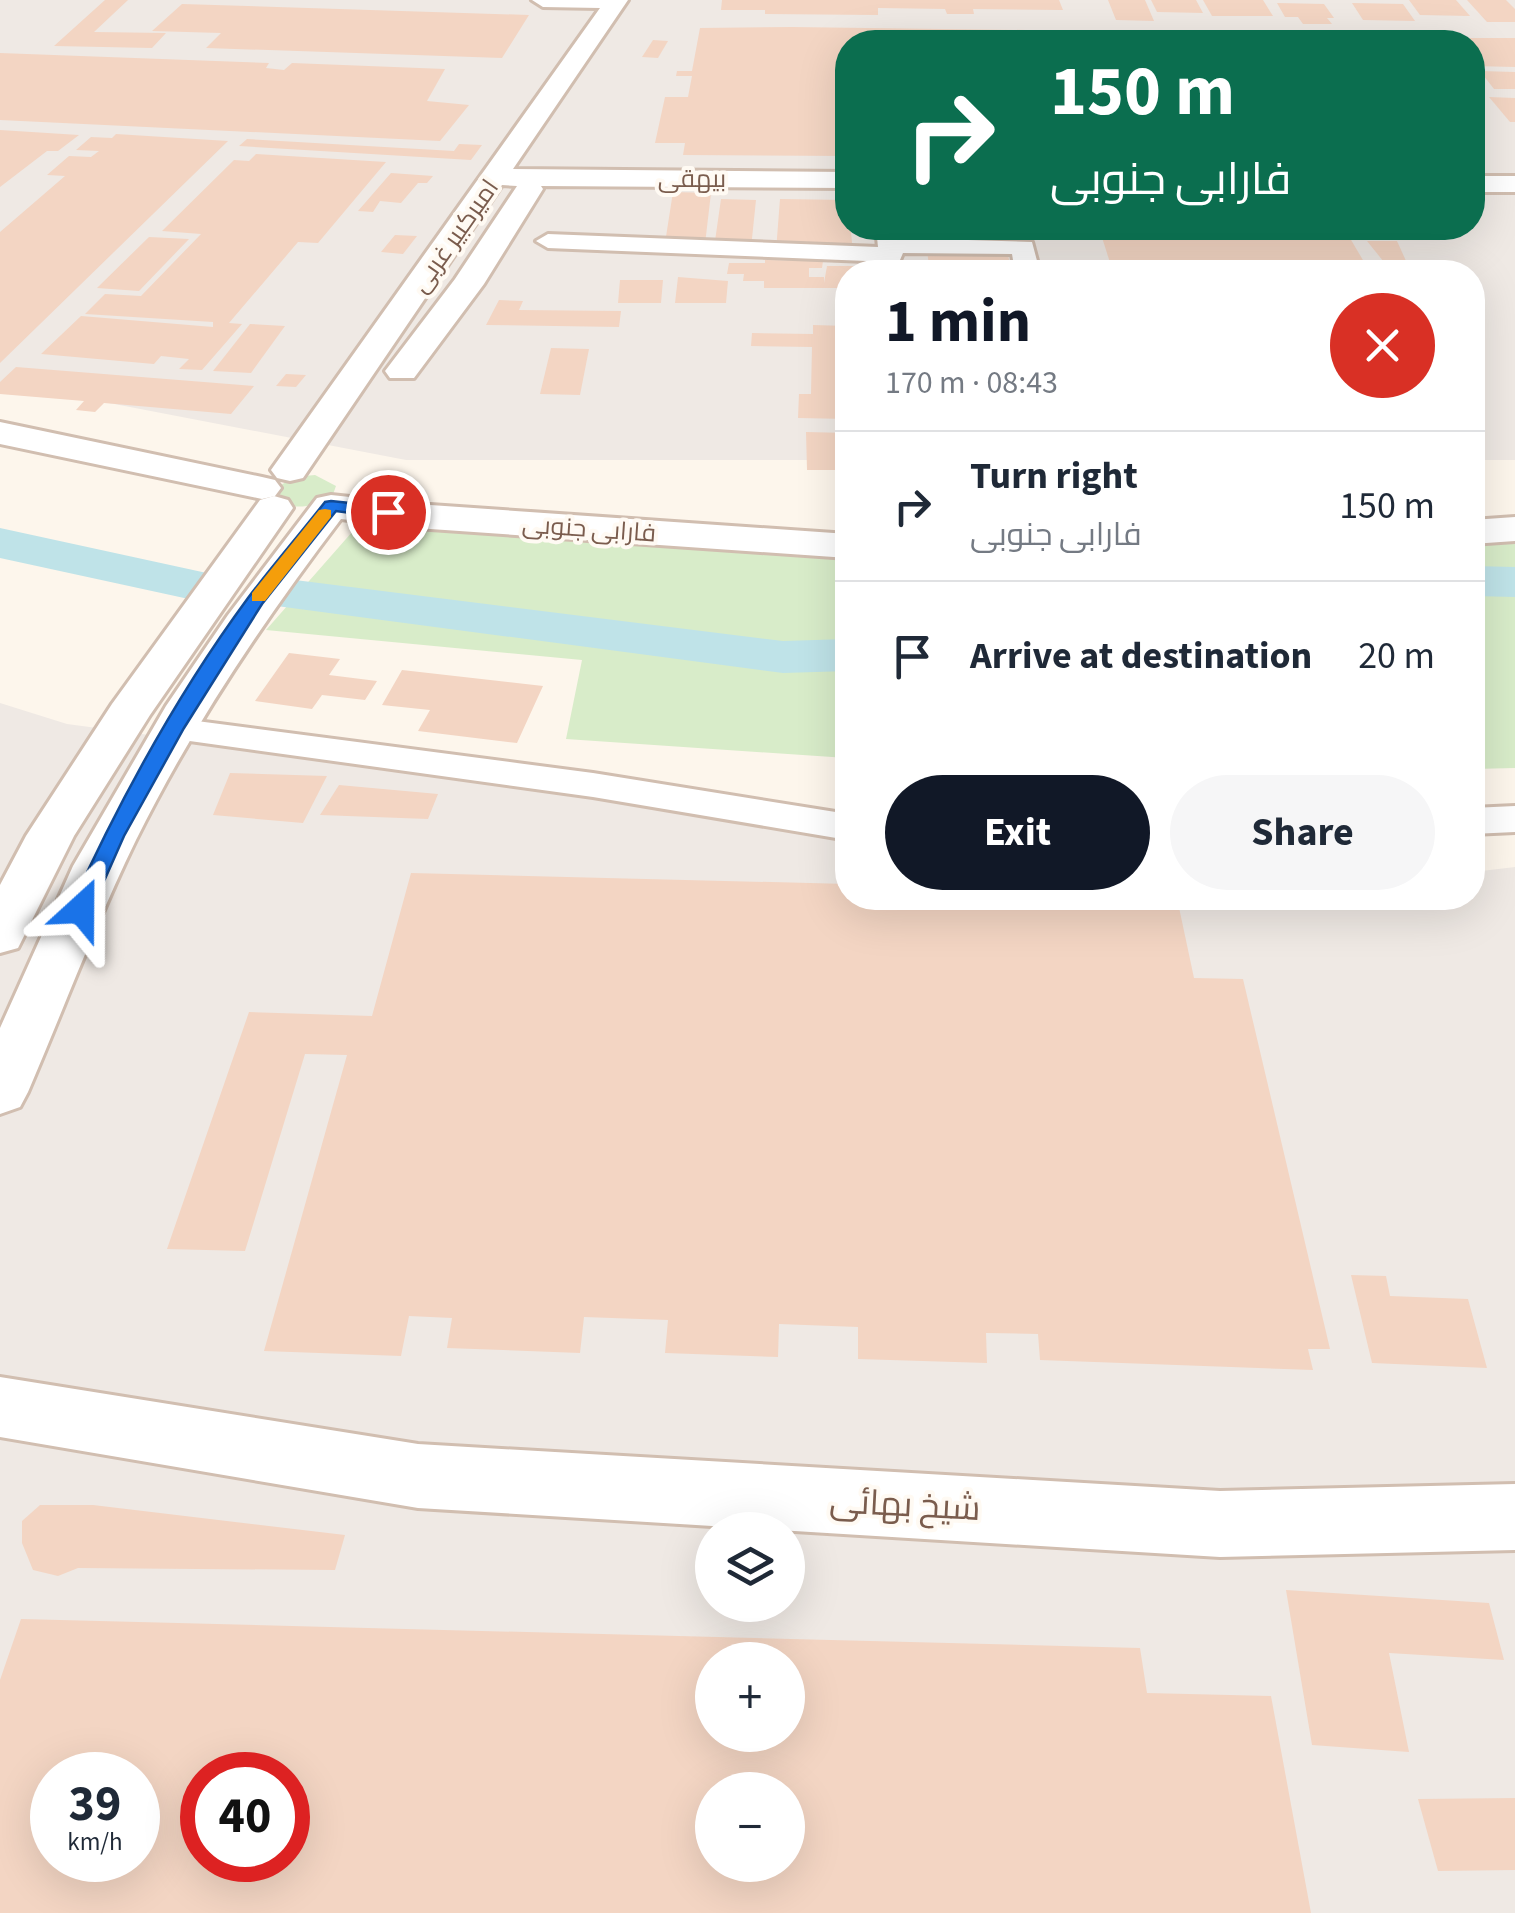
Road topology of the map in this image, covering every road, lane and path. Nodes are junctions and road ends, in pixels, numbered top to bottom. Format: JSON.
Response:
{"nodes":[{"id":1,"x":543,"y":0,"type":"edge"},
{"id":2,"x":616,"y":1,"type":"edge"},
{"id":3,"x":649,"y":2,"type":"dead end"},
{"id":4,"x":628,"y":35,"type":"dead end"},
{"id":5,"x":556,"y":148,"type":"dead end"},
{"id":6,"x":496,"y":177,"type":"junction"},
{"id":7,"x":536,"y":178,"type":"junction"},
{"id":8,"x":835,"y":180,"type":"edge"},
{"id":9,"x":1485,"y":184,"type":"edge"},
{"id":10,"x":1515,"y":184,"type":"edge"},
{"id":11,"x":889,"y":240,"type":"edge"},
{"id":12,"x":938,"y":240,"type":"edge"},
{"id":13,"x":548,"y":241,"type":"dead end"},
{"id":14,"x":1025,"y":260,"type":"edge"},
{"id":15,"x":386,"y":391,"type":"dead end"},
{"id":16,"x":0,"y":433,"type":"edge"},
{"id":17,"x":276,"y":489,"type":"junction"},
{"id":18,"x":342,"y":493,"type":"junction"},
{"id":19,"x":1515,"y":503,"type":"edge"},
{"id":20,"x":1485,"y":505,"type":"edge"},
{"id":21,"x":835,"y":521,"type":"edge"},
{"id":22,"x":1515,"y":529,"type":"edge"},
{"id":23,"x":1485,"y":531,"type":"edge"},
{"id":24,"x":835,"y":545,"type":"edge"},
{"id":25,"x":174,"y":728,"type":"junction"},
{"id":26,"x":1515,"y":819,"type":"edge"},
{"id":27,"x":1485,"y":821,"type":"edge"},
{"id":28,"x":835,"y":825,"type":"edge"},
{"id":29,"x":0,"y":935,"type":"edge"},
{"id":30,"x":0,"y":1092,"type":"edge"},
{"id":31,"x":0,"y":1407,"type":"edge"},
{"id":32,"x":1515,"y":1517,"type":"edge"}],
"edges":[{"from":1,"to":2,"type":"street"},
{"from":2,"to":6,"type":"street","name":"امیرکبیر غربی"},
{"from":3,"to":4,"type":"street"},
{"from":5,"to":7,"type":"street","name":"امیرکبیر غربی"},
{"from":6,"to":7,"type":"street","name":"بیهقی"},
{"from":6,"to":17,"type":"street","name":"امیرکبیر غربی"},
{"from":7,"to":8,"type":"street","name":"بیهقی"},
{"from":7,"to":15,"type":"street","name":"امیرکبیر غربی"},
{"from":9,"to":10,"type":"street"},
{"from":11,"to":13,"type":"street"},
{"from":12,"to":14,"type":"street"},
{"from":16,"to":17,"type":"street"},
{"from":17,"to":18,"type":"street"},
{"from":17,"to":29,"type":"street","name":"امیرکبیر غربی"},
{"from":18,"to":21,"type":"street","name":"فارابی جنوبی"},
{"from":18,"to":24,"type":"street","name":"فارابی جنوبی"},
{"from":18,"to":25,"type":"street"},
{"from":19,"to":20,"type":"street"},
{"from":22,"to":23,"type":"street"},
{"from":25,"to":28,"type":"street"},
{"from":25,"to":30,"type":"street"},
{"from":26,"to":27,"type":"street"},
{"from":31,"to":32,"type":"street","name":"شیخ بهائی"}]}
